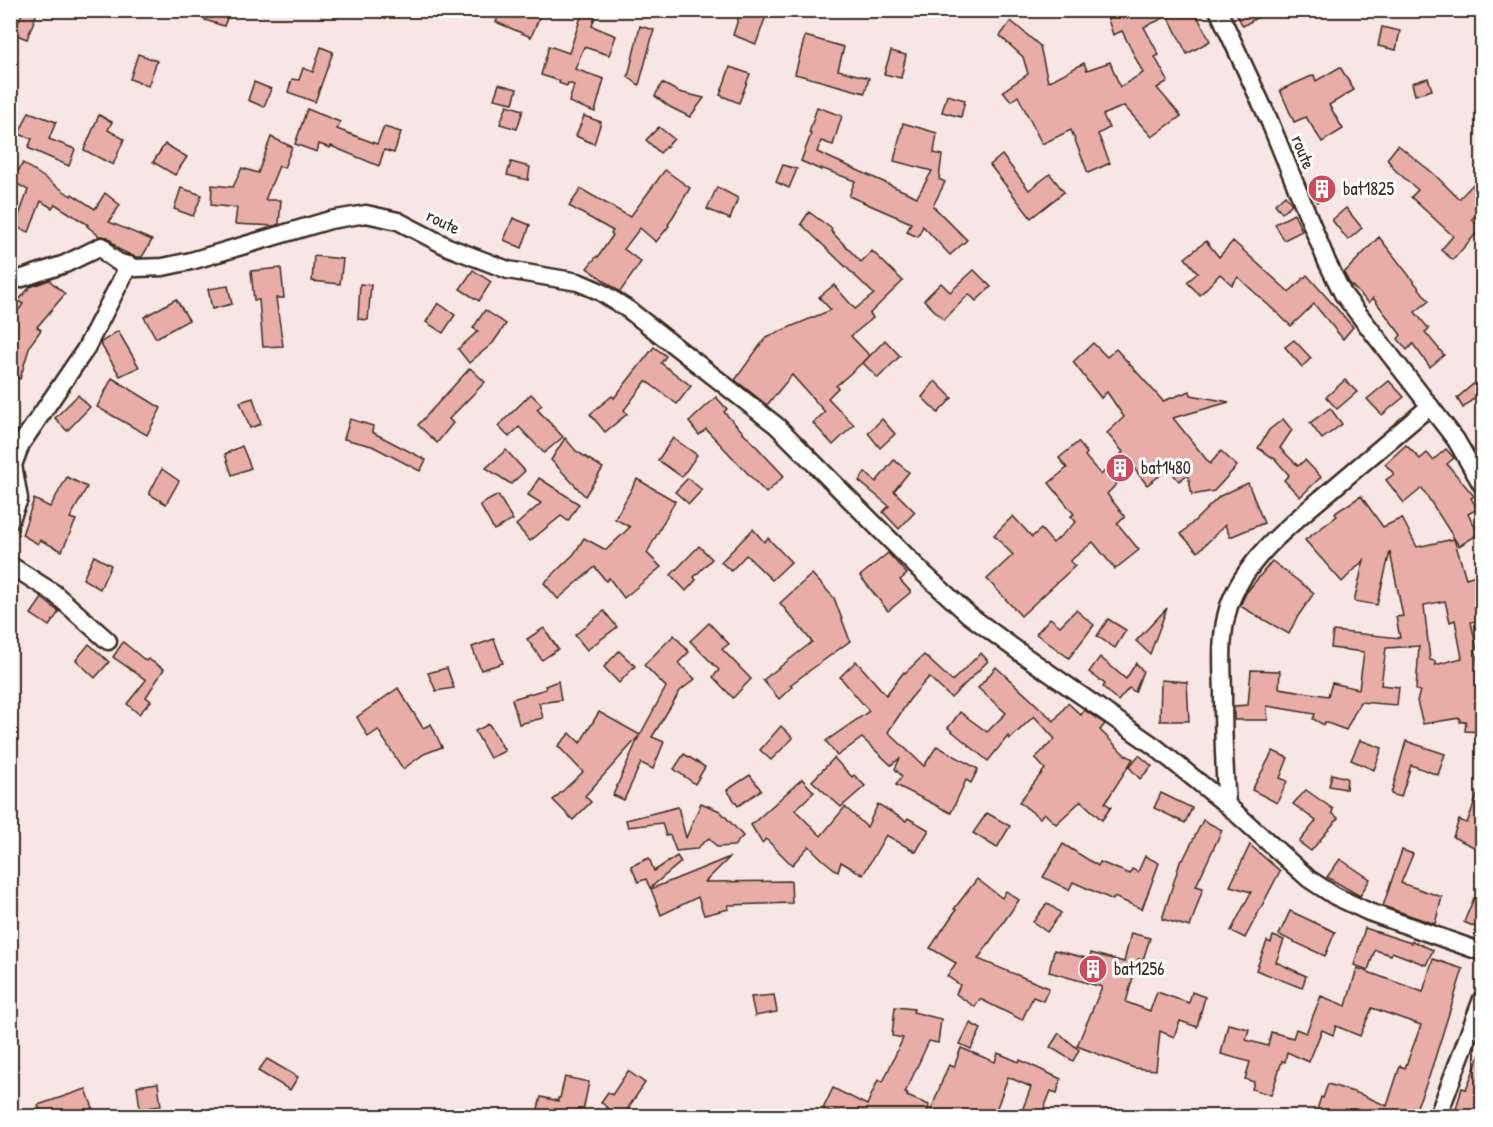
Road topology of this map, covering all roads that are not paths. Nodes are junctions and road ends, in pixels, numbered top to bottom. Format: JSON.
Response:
{"nodes":[{"id":1,"x":1218,"y":10,"type":"edge"},
{"id":2,"x":129,"y":265,"type":"junction"},
{"id":3,"x":10,"y":282,"type":"edge"},
{"id":4,"x":1430,"y":406,"type":"junction"},
{"id":5,"x":1482,"y":485,"type":"edge"},
{"id":6,"x":10,"y":520,"type":"edge"},
{"id":7,"x":10,"y":565,"type":"edge"},
{"id":8,"x":108,"y":641,"type":"dead end"},
{"id":9,"x":1227,"y":805,"type":"junction"},
{"id":10,"x":1482,"y":952,"type":"edge"},
{"id":11,"x":1482,"y":999,"type":"edge"},
{"id":12,"x":1438,"y":1116,"type":"edge"}],
"edges":[{"from":1,"to":4,"type":"street","name":"route"},
{"from":2,"to":3,"type":"street","name":"route"},
{"from":2,"to":6,"type":"street"},
{"from":2,"to":9,"type":"street","name":"route"},
{"from":4,"to":5,"type":"street","name":"route"},
{"from":4,"to":9,"type":"street"},
{"from":7,"to":8,"type":"street"},
{"from":9,"to":10,"type":"street","name":"route"},
{"from":11,"to":12,"type":"street"}]}
